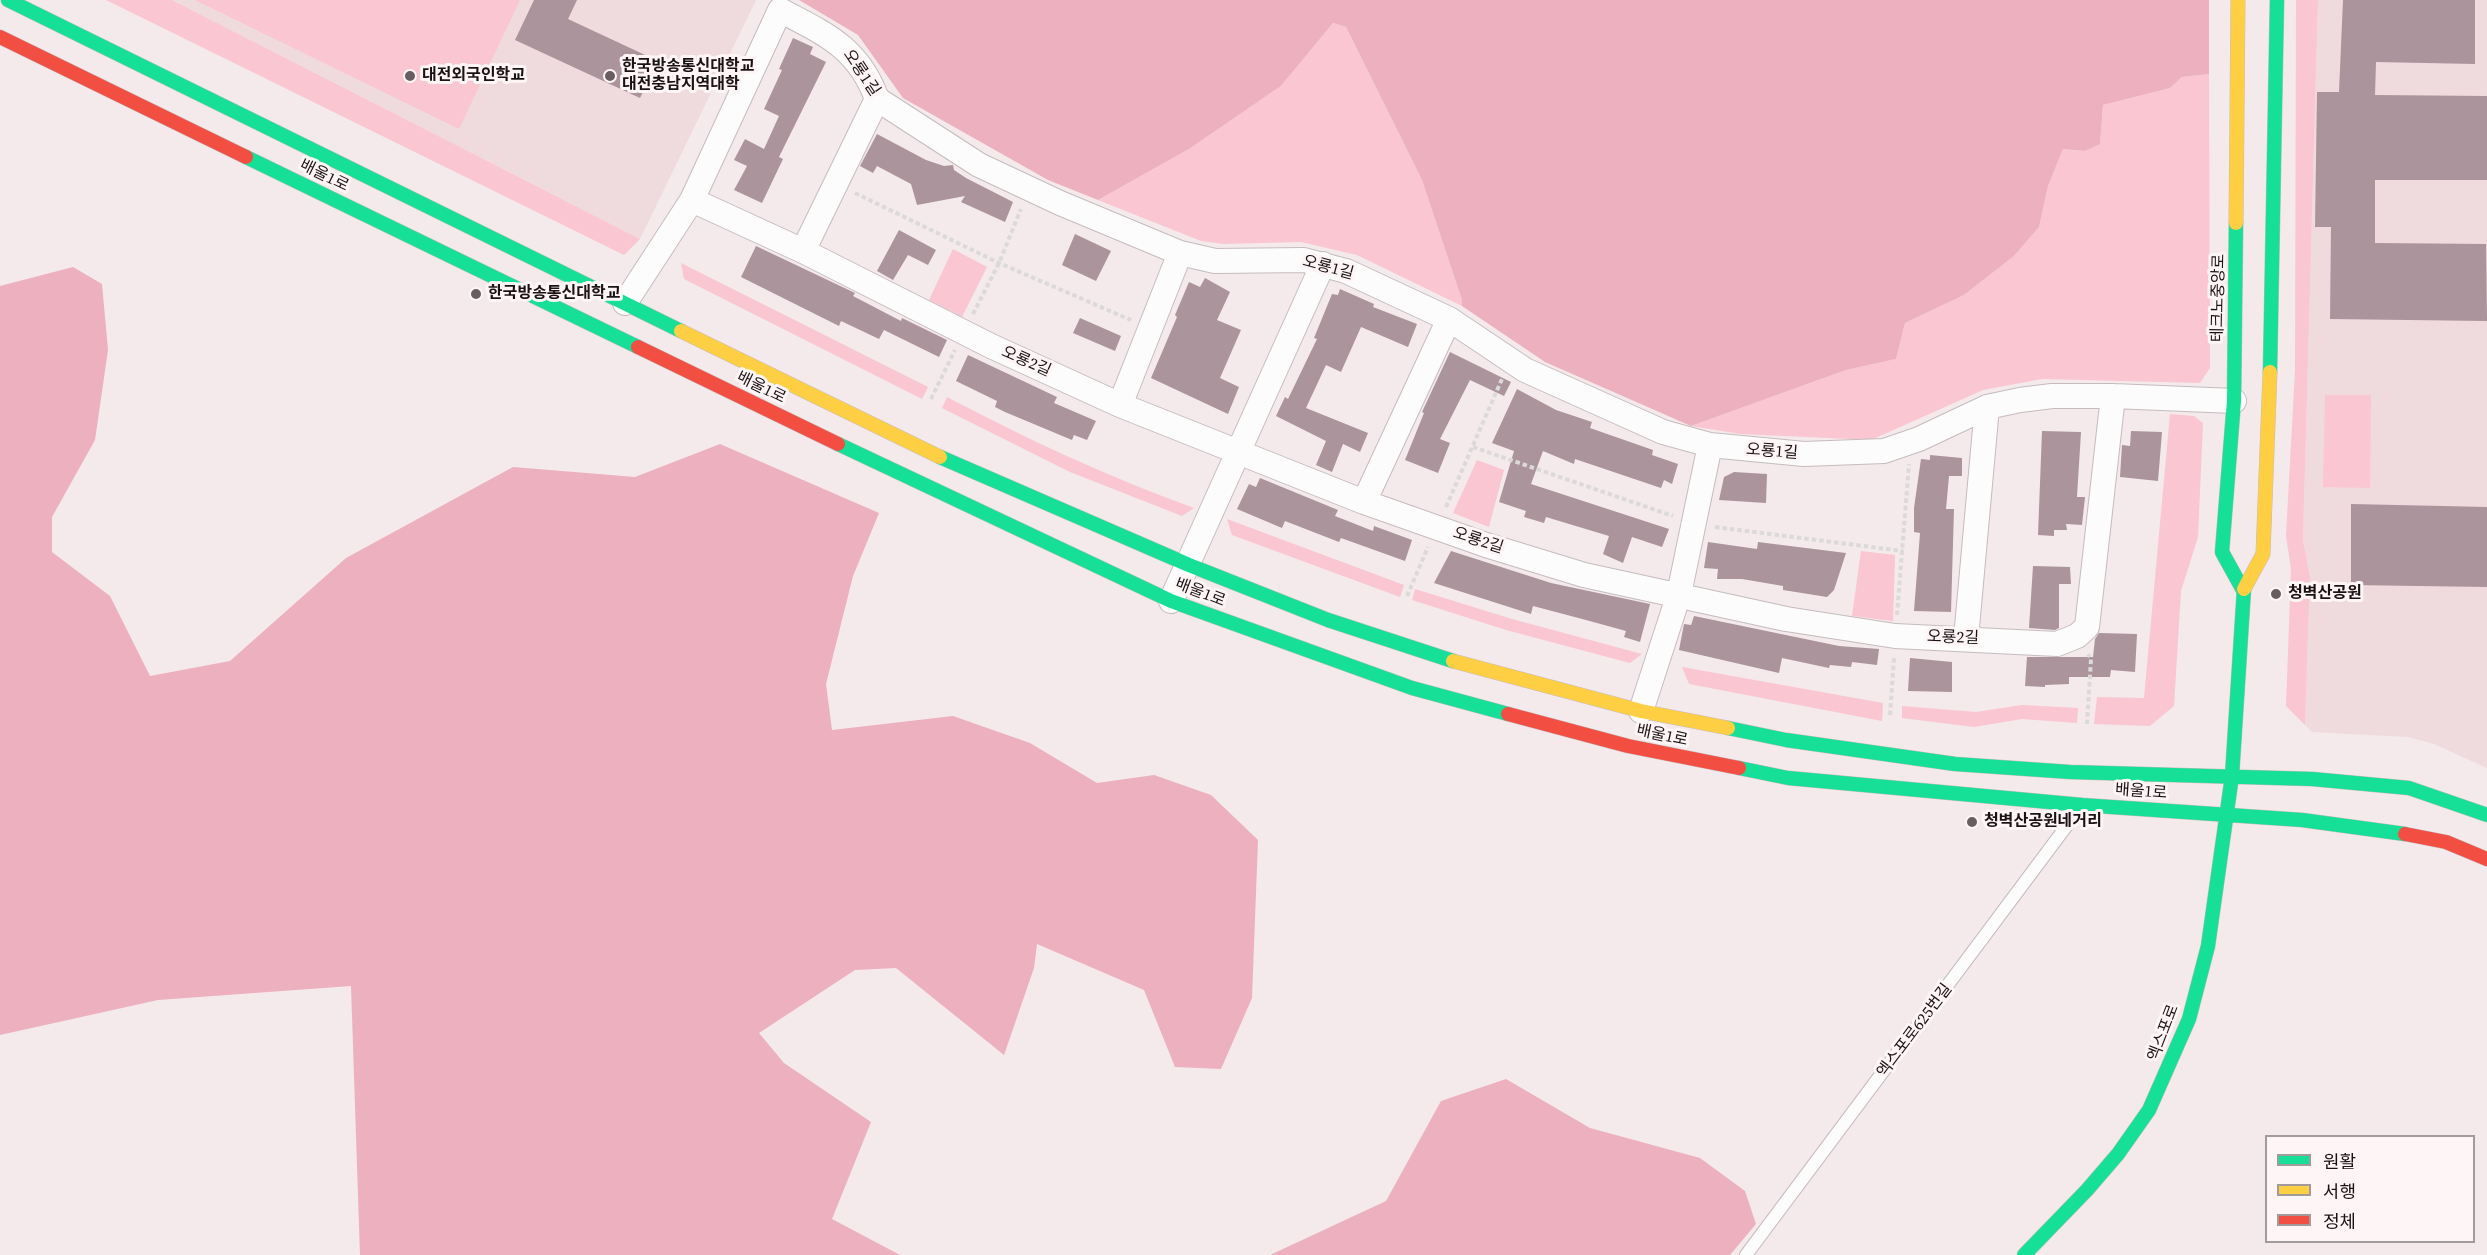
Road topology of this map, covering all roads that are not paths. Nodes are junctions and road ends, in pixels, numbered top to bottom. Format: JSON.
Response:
{"nodes":[{"id":1,"x":8,"y":0,"type":"edge"},
{"id":2,"x":2238,"y":0,"type":"edge"},
{"id":3,"x":2277,"y":0,"type":"edge"},
{"id":4,"x":0,"y":37,"type":"edge"},
{"id":5,"x":877,"y":99,"type":"junction"},
{"id":6,"x":693,"y":200,"type":"junction"},
{"id":7,"x":803,"y":251,"type":"junction"},
{"id":8,"x":1180,"y":253,"type":"junction"},
{"id":9,"x":1323,"y":264,"type":"junction"},
{"id":10,"x":625,"y":303,"type":"junction"},
{"id":11,"x":1449,"y":319,"type":"junction"},
{"id":12,"x":2113,"y":396,"type":"junction"},
{"id":13,"x":2234,"y":401,"type":"junction"},
{"id":14,"x":1120,"y":405,"type":"junction"},
{"id":15,"x":1987,"y":407,"type":"junction"},
{"id":16,"x":1710,"y":445,"type":"junction"},
{"id":17,"x":1238,"y":453,"type":"junction"},
{"id":18,"x":1364,"y":502,"type":"junction"},
{"id":19,"x":1189,"y":565,"type":"junction"},
{"id":20,"x":2243,"y":590,"type":"junction"},
{"id":21,"x":1679,"y":594,"type":"junction"},
{"id":22,"x":1171,"y":601,"type":"junction"},
{"id":23,"x":1966,"y":638,"type":"junction"},
{"id":24,"x":1641,"y":711,"type":"junction"},
{"id":25,"x":2232,"y":776,"type":"junction"},
{"id":26,"x":2082,"y":805,"type":"junction"},
{"id":27,"x":2227,"y":814,"type":"junction"},
{"id":28,"x":2487,"y":815,"type":"edge"},
{"id":29,"x":2487,"y":859,"type":"edge"},
{"id":30,"x":1746,"y":1255,"type":"edge"},
{"id":31,"x":2024,"y":1255,"type":"edge"}],
"edges":[{"from":1,"to":10,"type":"main road","name":"배울1로"},
{"from":2,"to":13,"type":"main road","name":"테크노중앙로"},
{"from":3,"to":20,"type":"main road"},
{"from":4,"to":22,"type":"main road","name":"배울1로"},
{"from":5,"to":6,"type":"street","name":"오룡1길"},
{"from":5,"to":7,"type":"street"},
{"from":5,"to":8,"type":"street","name":"오룡1길"},
{"from":6,"to":7,"type":"street","name":"오룡2길"},
{"from":6,"to":10,"type":"street","name":"오룡1길"},
{"from":7,"to":14,"type":"street","name":"오룡2길"},
{"from":8,"to":9,"type":"street","name":"오룡1길"},
{"from":8,"to":14,"type":"street"},
{"from":9,"to":11,"type":"street","name":"오룡1길"},
{"from":9,"to":17,"type":"street"},
{"from":10,"to":19,"type":"main road","name":"배울1로"},
{"from":11,"to":16,"type":"street","name":"오룡1길"},
{"from":11,"to":18,"type":"street"},
{"from":12,"to":13,"type":"street","name":"오룡1길"},
{"from":12,"to":15,"type":"street","name":"오룡1길"},
{"from":12,"to":23,"type":"street","name":"오룡2길"},
{"from":13,"to":20,"type":"main road","name":"테크노중앙로"},
{"from":14,"to":17,"type":"street","name":"오룡2길"},
{"from":15,"to":16,"type":"street","name":"오룡1길"},
{"from":15,"to":23,"type":"street"},
{"from":16,"to":21,"type":"street"},
{"from":17,"to":18,"type":"street","name":"오룡2길"},
{"from":17,"to":19,"type":"street"},
{"from":18,"to":21,"type":"street","name":"오룡2길"},
{"from":19,"to":22,"type":"street"},
{"from":19,"to":24,"type":"main road","name":"배울1로"},
{"from":20,"to":25,"type":"main road"},
{"from":21,"to":23,"type":"street","name":"오룡2길"},
{"from":21,"to":24,"type":"street"},
{"from":22,"to":26,"type":"main road","name":"배울1로"},
{"from":24,"to":25,"type":"main road","name":"배울1로"},
{"from":25,"to":27,"type":"main road","name":"엑스포로"},
{"from":25,"to":28,"type":"main road","name":"배울1로"},
{"from":26,"to":27,"type":"main road","name":"배울1로"},
{"from":26,"to":30,"type":"lane","name":"엑스포로625번길"},
{"from":27,"to":29,"type":"main road","name":"배울1로"},
{"from":27,"to":31,"type":"main road","name":"엑스포로"}]}
